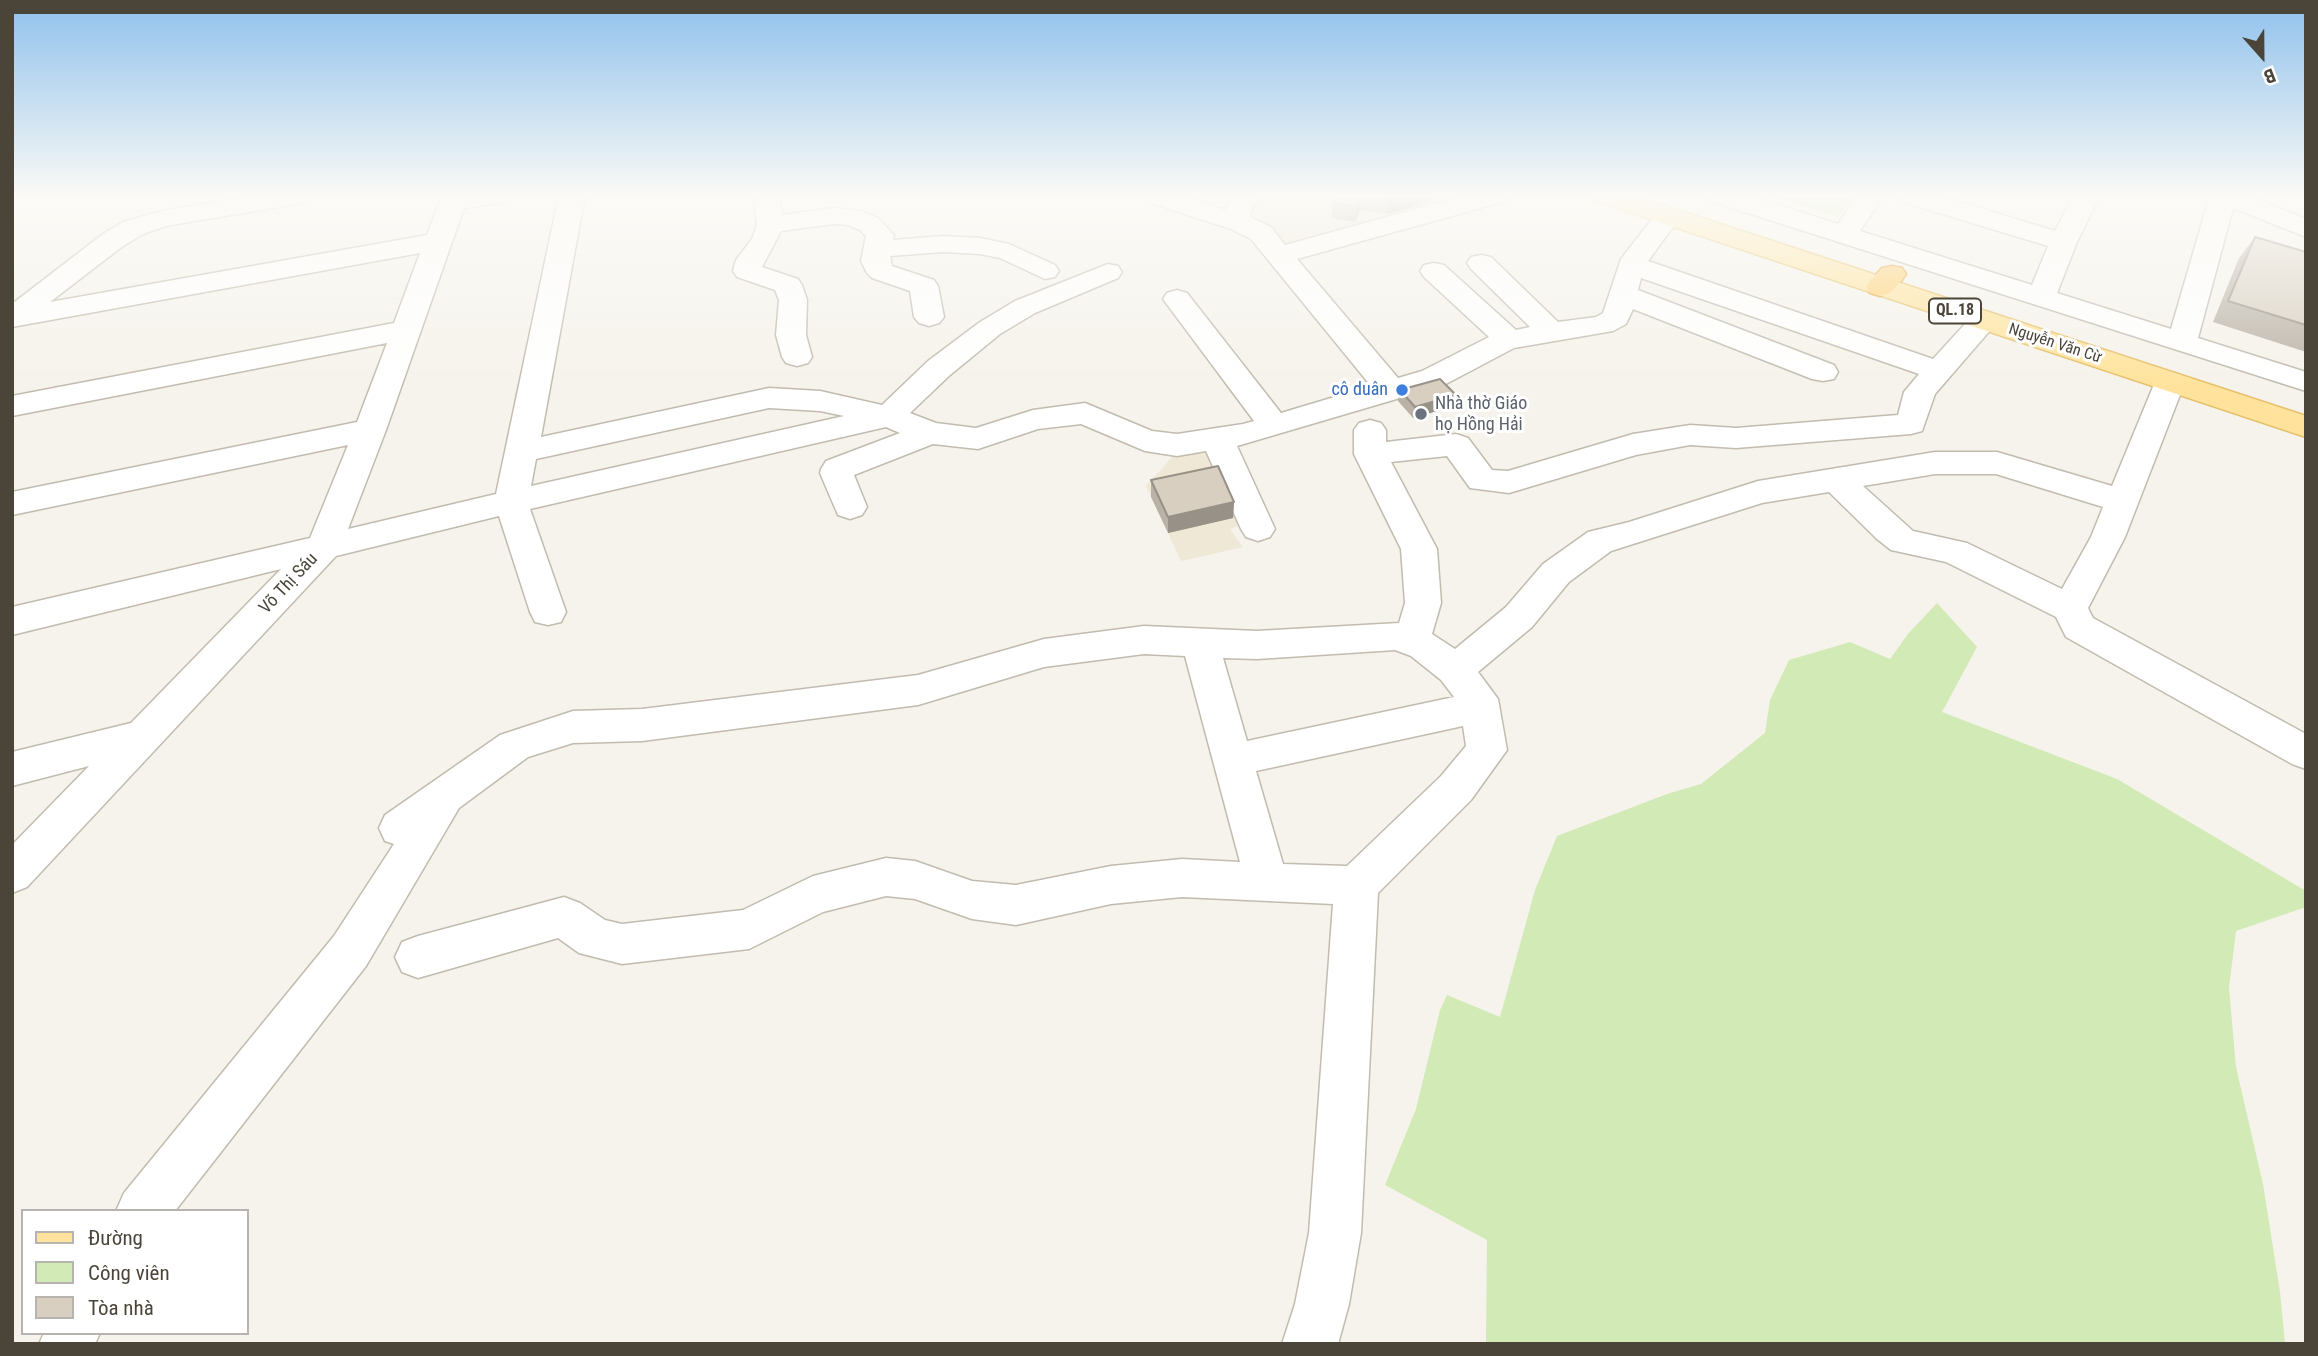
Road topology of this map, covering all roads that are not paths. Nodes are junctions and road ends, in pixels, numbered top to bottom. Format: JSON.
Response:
{"nodes":[{"id":1,"x":89,"y":258,"type":"edge"},
{"id":2,"x":343,"y":258,"type":"edge"},
{"id":3,"x":433,"y":258,"type":"edge"},
{"id":4,"x":561,"y":258,"type":"edge"},
{"id":5,"x":751,"y":258,"type":"edge"},
{"id":6,"x":876,"y":258,"type":"edge"},
{"id":7,"x":1021,"y":258,"type":"edge"},
{"id":8,"x":1282,"y":258,"type":"edge"},
{"id":9,"x":1634,"y":258,"type":"edge"},
{"id":10,"x":1818,"y":258,"type":"edge"},
{"id":11,"x":1841,"y":258,"type":"edge"},
{"id":12,"x":1924,"y":258,"type":"edge"},
{"id":13,"x":2057,"y":258,"type":"edge"},
{"id":14,"x":2205,"y":258,"type":"edge"},
{"id":15,"x":1481,"y":263,"type":"dead end"},
{"id":16,"x":1631,"y":265,"type":"junction"},
{"id":17,"x":1045,"y":271,"type":"dead end"},
{"id":18,"x":1434,"y":271,"type":"dead end"},
{"id":19,"x":1108,"y":272,"type":"dead end"},
{"id":20,"x":1886,"y":281,"type":"junction"},
{"id":21,"x":1625,"y":295,"type":"junction"},
{"id":22,"x":2042,"y":296,"type":"junction"},
{"id":23,"x":1177,"y":299,"type":"dead end"},
{"id":24,"x":929,"y":317,"type":"dead end"},
{"id":25,"x":12,"y":318,"type":"edge"},
{"id":26,"x":1984,"y":320,"type":"junction"},
{"id":27,"x":407,"y":330,"type":"junction"},
{"id":28,"x":1552,"y":332,"type":"junction"},
{"id":29,"x":1510,"y":340,"type":"junction"},
{"id":30,"x":2182,"y":341,"type":"junction"},
{"id":31,"x":797,"y":357,"type":"dead end"},
{"id":32,"x":1939,"y":371,"type":"junction"},
{"id":33,"x":1823,"y":372,"type":"dead end"},
{"id":34,"x":2170,"y":382,"type":"junction"},
{"id":35,"x":2306,"y":382,"type":"edge"},
{"id":36,"x":1380,"y":393,"type":"junction"},
{"id":37,"x":12,"y":405,"type":"edge"},
{"id":38,"x":2306,"y":409,"type":"edge"},
{"id":39,"x":889,"y":416,"type":"junction"},
{"id":40,"x":1274,"y":425,"type":"junction"},
{"id":41,"x":2306,"y":427,"type":"edge"},
{"id":42,"x":370,"y":430,"type":"junction"},
{"id":43,"x":930,"y":433,"type":"junction"},
{"id":44,"x":1217,"y":438,"type":"junction"},
{"id":45,"x":521,"y":452,"type":"junction"},
{"id":46,"x":1370,"y":454,"type":"junction"},
{"id":47,"x":1836,"y":479,"type":"junction"},
{"id":48,"x":2123,"y":501,"type":"junction"},
{"id":49,"x":511,"y":502,"type":"junction"},
{"id":50,"x":12,"y":504,"type":"edge"},
{"id":51,"x":850,"y":507,"type":"dead end"},
{"id":52,"x":1258,"y":529,"type":"dead end"},
{"id":53,"x":323,"y":548,"type":"junction"},
{"id":54,"x":2070,"y":608,"type":"junction"},
{"id":55,"x":548,"y":612,"type":"dead end"},
{"id":56,"x":12,"y":621,"type":"edge"},
{"id":57,"x":1412,"y":640,"type":"junction"},
{"id":58,"x":1200,"y":643,"type":"junction"},
{"id":59,"x":1455,"y":670,"type":"junction"},
{"id":60,"x":1479,"y":707,"type":"junction"},
{"id":61,"x":144,"y":736,"type":"junction"},
{"id":62,"x":2306,"y":753,"type":"edge"},
{"id":63,"x":1233,"y":760,"type":"junction"},
{"id":64,"x":12,"y":769,"type":"edge"},
{"id":65,"x":448,"y":796,"type":"junction"},
{"id":66,"x":400,"y":828,"type":"dead end"},
{"id":67,"x":19,"y":869,"type":"edge"},
{"id":68,"x":1267,"y":882,"type":"junction"},
{"id":69,"x":1356,"y":886,"type":"junction"},
{"id":70,"x":418,"y":957,"type":"dead end"},
{"id":71,"x":144,"y":1209,"type":"edge"},
{"id":72,"x":1310,"y":1344,"type":"edge"}],
"edges":[{"from":1,"to":25,"type":"street"},
{"from":2,"to":25,"type":"street"},
{"from":3,"to":27,"type":"street","name":"Võ Thị Sáu"},
{"from":4,"to":45,"type":"street"},
{"from":5,"to":31,"type":"street"},
{"from":6,"to":24,"type":"street"},
{"from":7,"to":17,"type":"street"},
{"from":8,"to":36,"type":"street"},
{"from":9,"to":16,"type":"street"},
{"from":10,"to":20,"type":"main road","name":"Nguyễn Văn Cừ","number":"QL.18"},
{"from":11,"to":20,"type":"main road","name":"Nguyễn Văn Cừ","number":"QL.18"},
{"from":12,"to":22,"type":"street","name":"Nguyễn Văn Cừ"},
{"from":13,"to":22,"type":"street"},
{"from":14,"to":30,"type":"street"},
{"from":15,"to":28,"type":"street"},
{"from":16,"to":21,"type":"street"},
{"from":16,"to":32,"type":"street"},
{"from":18,"to":29,"type":"street"},
{"from":19,"to":39,"type":"street"},
{"from":20,"to":26,"type":"main road","name":"Nguyễn Văn Cừ","number":"QL.18"},
{"from":20,"to":38,"type":"main road","name":"Nguyễn Văn Cừ","number":"QL.18"},
{"from":21,"to":28,"type":"street"},
{"from":21,"to":33,"type":"street"},
{"from":22,"to":30,"type":"street","name":"Nguyễn Văn Cừ"},
{"from":23,"to":40,"type":"street"},
{"from":26,"to":32,"type":"street"},
{"from":26,"to":34,"type":"main road","name":"Nguyễn Văn Cừ","number":"QL.18"},
{"from":27,"to":37,"type":"street"},
{"from":27,"to":42,"type":"street","name":"Võ Thị Sáu"},
{"from":28,"to":29,"type":"street"},
{"from":29,"to":36,"type":"street"},
{"from":30,"to":35,"type":"street","name":"Nguyễn Văn Cừ"},
{"from":32,"to":46,"type":"street"},
{"from":34,"to":41,"type":"main road","name":"Nguyễn Văn Cừ","number":"QL.18"},
{"from":34,"to":48,"type":"street"},
{"from":36,"to":40,"type":"street"},
{"from":36,"to":46,"type":"street"},
{"from":39,"to":43,"type":"street"},
{"from":39,"to":45,"type":"street"},
{"from":39,"to":49,"type":"street"},
{"from":40,"to":44,"type":"street"},
{"from":42,"to":50,"type":"street"},
{"from":42,"to":53,"type":"street","name":"Võ Thị Sáu"},
{"from":43,"to":44,"type":"street"},
{"from":43,"to":51,"type":"street"},
{"from":44,"to":52,"type":"street"},
{"from":45,"to":49,"type":"street"},
{"from":46,"to":57,"type":"street"},
{"from":47,"to":48,"type":"street"},
{"from":47,"to":54,"type":"street"},
{"from":47,"to":59,"type":"street"},
{"from":48,"to":54,"type":"street"},
{"from":49,"to":53,"type":"street"},
{"from":49,"to":55,"type":"street"},
{"from":53,"to":56,"type":"street"},
{"from":53,"to":61,"type":"street","name":"Võ Thị Sáu"},
{"from":54,"to":62,"type":"street"},
{"from":57,"to":58,"type":"street"},
{"from":57,"to":59,"type":"street"},
{"from":58,"to":63,"type":"street"},
{"from":58,"to":65,"type":"street"},
{"from":59,"to":60,"type":"street"},
{"from":60,"to":63,"type":"street"},
{"from":60,"to":69,"type":"street"},
{"from":61,"to":64,"type":"street"},
{"from":61,"to":67,"type":"street","name":"Võ Thị Sáu"},
{"from":63,"to":68,"type":"street"},
{"from":65,"to":66,"type":"street"},
{"from":65,"to":71,"type":"street"},
{"from":68,"to":69,"type":"street"},
{"from":68,"to":70,"type":"street"},
{"from":69,"to":72,"type":"street"}]}
